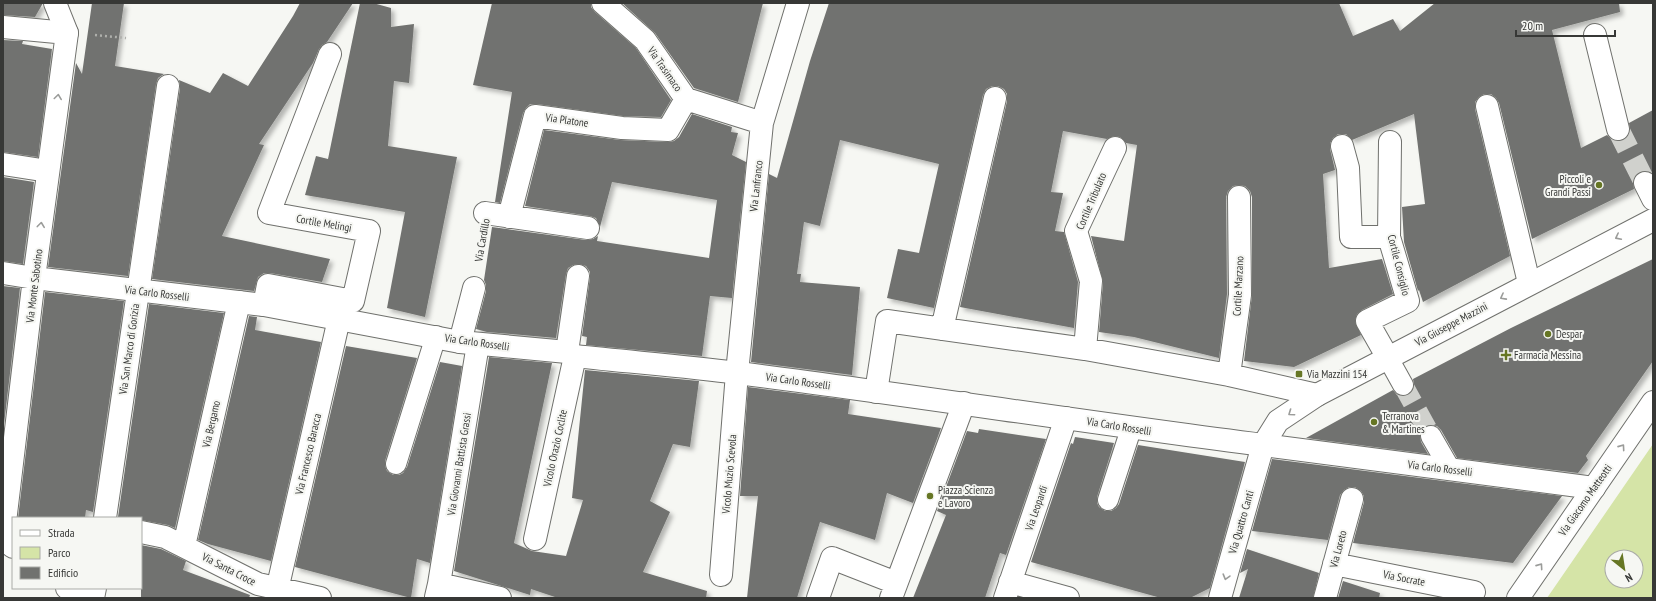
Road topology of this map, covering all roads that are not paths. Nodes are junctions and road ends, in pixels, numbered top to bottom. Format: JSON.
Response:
{"nodes":[{"id":1,"x":55,"y":3,"type":"edge"},
{"id":2,"x":70,"y":3,"type":"edge"},
{"id":3,"x":603,"y":3,"type":"edge"},
{"id":4,"x":798,"y":3,"type":"edge"},
{"id":5,"x":3,"y":27,"type":"edge"},
{"id":6,"x":67,"y":33,"type":"junction"},
{"id":7,"x":1595,"y":35,"type":"dead end"},
{"id":8,"x":330,"y":54,"type":"dead end"},
{"id":9,"x":168,"y":86,"type":"dead end"},
{"id":10,"x":995,"y":98,"type":"dead end"},
{"id":11,"x":686,"y":99,"type":"junction"},
{"id":12,"x":1488,"y":106,"type":"dead end"},
{"id":13,"x":762,"y":123,"type":"junction"},
{"id":14,"x":1618,"y":129,"type":"tunnel mouth"},
{"id":15,"x":1390,"y":142,"type":"dead end"},
{"id":16,"x":1342,"y":146,"type":"dead end"},
{"id":17,"x":1115,"y":148,"type":"dead end"},
{"id":18,"x":3,"y":164,"type":"edge"},
{"id":19,"x":48,"y":171,"type":"junction"},
{"id":20,"x":1240,"y":197,"type":"dead end"},
{"id":21,"x":485,"y":213,"type":"road end"},
{"id":22,"x":509,"y":217,"type":"junction"},
{"id":23,"x":1653,"y":220,"type":"edge"},
{"id":24,"x":588,"y":228,"type":"dead end"},
{"id":25,"x":1389,"y":237,"type":"junction"},
{"id":26,"x":3,"y":273,"type":"edge"},
{"id":27,"x":578,"y":276,"type":"dead end"},
{"id":28,"x":34,"y":278,"type":"junction"},
{"id":29,"x":1529,"y":283,"type":"junction"},
{"id":30,"x":474,"y":288,"type":"road end"},
{"id":31,"x":137,"y":290,"type":"junction"},
{"id":32,"x":239,"y":302,"type":"junction"},
{"id":33,"x":264,"y":305,"type":"junction"},
{"id":34,"x":339,"y":319,"type":"junction"},
{"id":35,"x":942,"y":329,"type":"junction"},
{"id":36,"x":436,"y":336,"type":"junction"},
{"id":37,"x":469,"y":343,"type":"junction"},
{"id":38,"x":1085,"y":349,"type":"junction"},
{"id":39,"x":571,"y":354,"type":"junction"},
{"id":40,"x":1388,"y":358,"type":"junction"},
{"id":41,"x":737,"y":373,"type":"junction"},
{"id":42,"x":1229,"y":375,"type":"junction"},
{"id":43,"x":1403,"y":385,"type":"tunnel mouth"},
{"id":44,"x":876,"y":392,"type":"junction"},
{"id":45,"x":1317,"y":395,"type":"junction"},
{"id":46,"x":1653,"y":402,"type":"edge"},
{"id":47,"x":964,"y":403,"type":"junction"},
{"id":48,"x":1066,"y":418,"type":"junction"},
{"id":49,"x":1131,"y":429,"type":"junction"},
{"id":50,"x":1431,"y":436,"type":"tunnel mouth"},
{"id":51,"x":1263,"y":445,"type":"junction"},
{"id":52,"x":396,"y":464,"type":"dead end"},
{"id":53,"x":1450,"y":469,"type":"junction"},
{"id":54,"x":1594,"y":488,"type":"junction"},
{"id":55,"x":1352,"y":499,"type":"dead end"},
{"id":56,"x":1108,"y":500,"type":"dead end"},
{"id":57,"x":105,"y":517,"type":"edge"},
{"id":58,"x":142,"y":532,"type":"edge"},
{"id":59,"x":3,"y":539,"type":"edge"},
{"id":60,"x":535,"y":540,"type":"dead end"},
{"id":61,"x":12,"y":546,"type":"edge"},
{"id":62,"x":184,"y":546,"type":"junction"},
{"id":63,"x":1334,"y":564,"type":"junction"},
{"id":64,"x":721,"y":575,"type":"dead end"},
{"id":65,"x":68,"y":589,"type":"edge"},
{"id":66,"x":277,"y":590,"type":"junction"},
{"id":67,"x":1008,"y":590,"type":"edge"},
{"id":68,"x":438,"y":591,"type":"edge"},
{"id":69,"x":894,"y":591,"type":"edge"},
{"id":70,"x":1474,"y":592,"type":"dead end"},
{"id":71,"x":80,"y":598,"type":"edge"},
{"id":72,"x":320,"y":598,"type":"edge"},
{"id":73,"x":500,"y":598,"type":"edge"},
{"id":74,"x":818,"y":598,"type":"edge"},
{"id":75,"x":1068,"y":598,"type":"edge"},
{"id":76,"x":1220,"y":598,"type":"edge"},
{"id":77,"x":1325,"y":598,"type":"edge"},
{"id":78,"x":1518,"y":598,"type":"edge"}],
"edges":[{"from":1,"to":6,"type":"street"},
{"from":2,"to":6,"type":"street","name":"Via Monte Sabotino"},
{"from":3,"to":11,"type":"street","name":"Via Trasimaco"},
{"from":4,"to":13,"type":"street","name":"Via Lanfranco"},
{"from":5,"to":6,"type":"street"},
{"from":19,"to":6,"type":"street","name":"Via Monte Sabotino","one_way":true},
{"from":7,"to":14,"type":"street"},
{"from":8,"to":33,"type":"street","name":"Cortile Melingi"},
{"from":9,"to":31,"type":"street","name":"Via San Marco di Gorizia"},
{"from":10,"to":35,"type":"street"},
{"from":11,"to":13,"type":"street","name":"Via Trasimaco"},
{"from":11,"to":22,"type":"street","name":"Via Platone"},
{"from":12,"to":29,"type":"street"},
{"from":13,"to":41,"type":"street","name":"Via Lanfranco"},
{"from":15,"to":25,"type":"street","name":"Cortile Consiglio"},
{"from":16,"to":25,"type":"street"},
{"from":17,"to":38,"type":"street","name":"Cortile Tribulato"},
{"from":18,"to":19,"type":"street"},
{"from":28,"to":19,"type":"street","name":"Via Monte Sabotino","one_way":true},
{"from":20,"to":42,"type":"street","name":"Cortile Marzano"},
{"from":21,"to":22,"type":"street","name":"Via Cardillo"},
{"from":22,"to":24,"type":"street","name":"Via Cardillo"},
{"from":23,"to":29,"type":"street","name":"Via Giuseppe Mazzini","one_way":true},
{"from":25,"to":40,"type":"street","name":"Cortile Consiglio"},
{"from":26,"to":28,"type":"street","name":"Via Carlo Rosselli"},
{"from":27,"to":39,"type":"street"},
{"from":28,"to":31,"type":"street","name":"Via Carlo Rosselli"},
{"from":28,"to":59,"type":"street","name":"Via Monte Sabotino"},
{"from":29,"to":40,"type":"street","name":"Via Giuseppe Mazzini","one_way":true},
{"from":30,"to":37,"type":"street"},
{"from":31,"to":32,"type":"street","name":"Via Carlo Rosselli"},
{"from":31,"to":57,"type":"street","name":"Via San Marco di Gorizia"},
{"from":32,"to":33,"type":"street","name":"Via Carlo Rosselli"},
{"from":32,"to":62,"type":"street","name":"Via Bergamo"},
{"from":33,"to":34,"type":"street","name":"Via Carlo Rosselli"},
{"from":34,"to":36,"type":"street","name":"Via Carlo Rosselli"},
{"from":34,"to":66,"type":"street","name":"Via Francesco Baracca"},
{"from":35,"to":38,"type":"street"},
{"from":35,"to":44,"type":"street"},
{"from":36,"to":37,"type":"street","name":"Via Carlo Rosselli"},
{"from":36,"to":52,"type":"street"},
{"from":37,"to":39,"type":"street","name":"Via Carlo Rosselli"},
{"from":37,"to":68,"type":"street","name":"Via Giovanni Battista Grassi"},
{"from":38,"to":42,"type":"street"},
{"from":39,"to":41,"type":"street","name":"Via Carlo Rosselli"},
{"from":39,"to":60,"type":"street","name":"Vicolo Orazio Coclite"},
{"from":40,"to":43,"type":"street"},
{"from":40,"to":45,"type":"street","name":"Via Giuseppe Mazzini"},
{"from":41,"to":44,"type":"street","name":"Via Carlo Rosselli"},
{"from":41,"to":64,"type":"street","name":"Vicolo Muzio Scevola"},
{"from":42,"to":45,"type":"street"},
{"from":44,"to":47,"type":"street","name":"Via Carlo Rosselli"},
{"from":45,"to":51,"type":"street","name":"Via Giuseppe Mazzini","one_way":true},
{"from":54,"to":46,"type":"street","name":"Via Giacomo Matteotti","one_way":true},
{"from":47,"to":48,"type":"street","name":"Via Carlo Rosselli"},
{"from":47,"to":69,"type":"street"},
{"from":48,"to":49,"type":"street","name":"Via Carlo Rosselli"},
{"from":48,"to":67,"type":"street","name":"Via Leopardi"},
{"from":49,"to":51,"type":"street","name":"Via Carlo Rosselli"},
{"from":49,"to":56,"type":"street"},
{"from":50,"to":53,"type":"street"},
{"from":51,"to":53,"type":"street","name":"Via Carlo Rosselli"},
{"from":51,"to":76,"type":"street","name":"Via Quattro Canti","one_way":true},
{"from":53,"to":54,"type":"street","name":"Via Carlo Rosselli"},
{"from":78,"to":54,"type":"street","name":"Via Giacomo Matteotti","one_way":true},
{"from":55,"to":63,"type":"street","name":"Via Loreto"},
{"from":58,"to":62,"type":"street","name":"Via Santa Croce"},
{"from":59,"to":61,"type":"street"},
{"from":62,"to":66,"type":"street","name":"Via Santa Croce"},
{"from":63,"to":70,"type":"street","name":"Via Socrate"},
{"from":63,"to":77,"type":"street","name":"Via Loreto"},
{"from":65,"to":71,"type":"street"},
{"from":66,"to":72,"type":"street","name":"Via Santa Croce"},
{"from":67,"to":75,"type":"street"},
{"from":68,"to":73,"type":"street"},
{"from":69,"to":74,"type":"street"}]}
